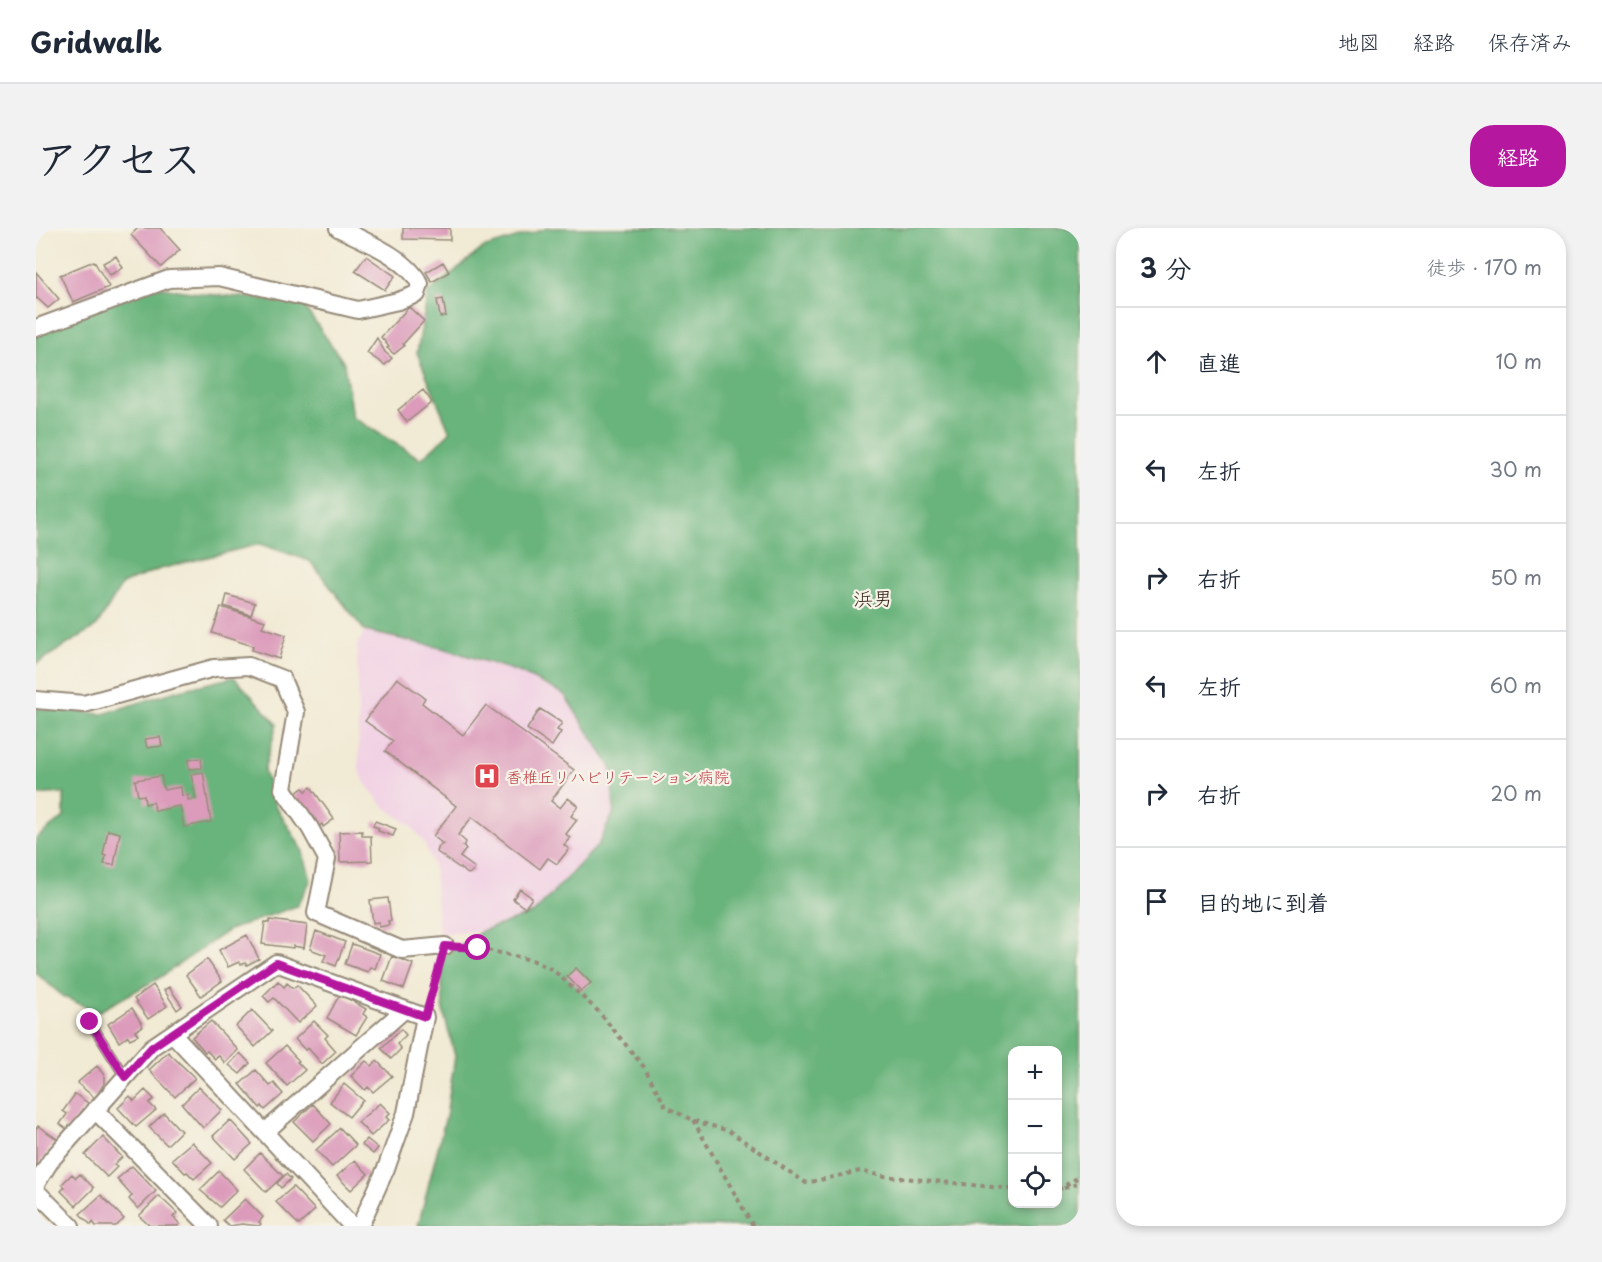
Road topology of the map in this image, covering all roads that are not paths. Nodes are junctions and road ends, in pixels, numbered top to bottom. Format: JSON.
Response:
{"nodes":[{"id":1,"x":338,"y":228,"type":"edge"},
{"id":2,"x":36,"y":328,"type":"edge"},
{"id":3,"x":36,"y":700,"type":"edge"},
{"id":4,"x":445,"y":946,"type":"road end"},
{"id":5,"x":404,"y":1010,"type":"junction"},
{"id":6,"x":90,"y":1022,"type":"dead end"},
{"id":7,"x":173,"y":1034,"type":"junction"},
{"id":8,"x":125,"y":1077,"type":"junction"},
{"id":9,"x":96,"y":1110,"type":"junction"},
{"id":10,"x":265,"y":1132,"type":"junction"},
{"id":11,"x":36,"y":1184,"type":"edge"},
{"id":12,"x":36,"y":1191,"type":"edge"},
{"id":13,"x":71,"y":1226,"type":"edge"},
{"id":14,"x":209,"y":1226,"type":"edge"},
{"id":15,"x":352,"y":1226,"type":"edge"},
{"id":16,"x":360,"y":1226,"type":"edge"}],
"edges":[{"from":1,"to":2,"type":"street"},
{"from":3,"to":4,"type":"street"},
{"from":5,"to":7,"type":"street"},
{"from":5,"to":10,"type":"street"},
{"from":5,"to":16,"type":"street"},
{"from":6,"to":8,"type":"lane"},
{"from":7,"to":8,"type":"street"},
{"from":7,"to":10,"type":"street"},
{"from":8,"to":9,"type":"street"},
{"from":9,"to":11,"type":"street"},
{"from":9,"to":14,"type":"street"},
{"from":10,"to":15,"type":"street"},
{"from":12,"to":13,"type":"street"}]}
